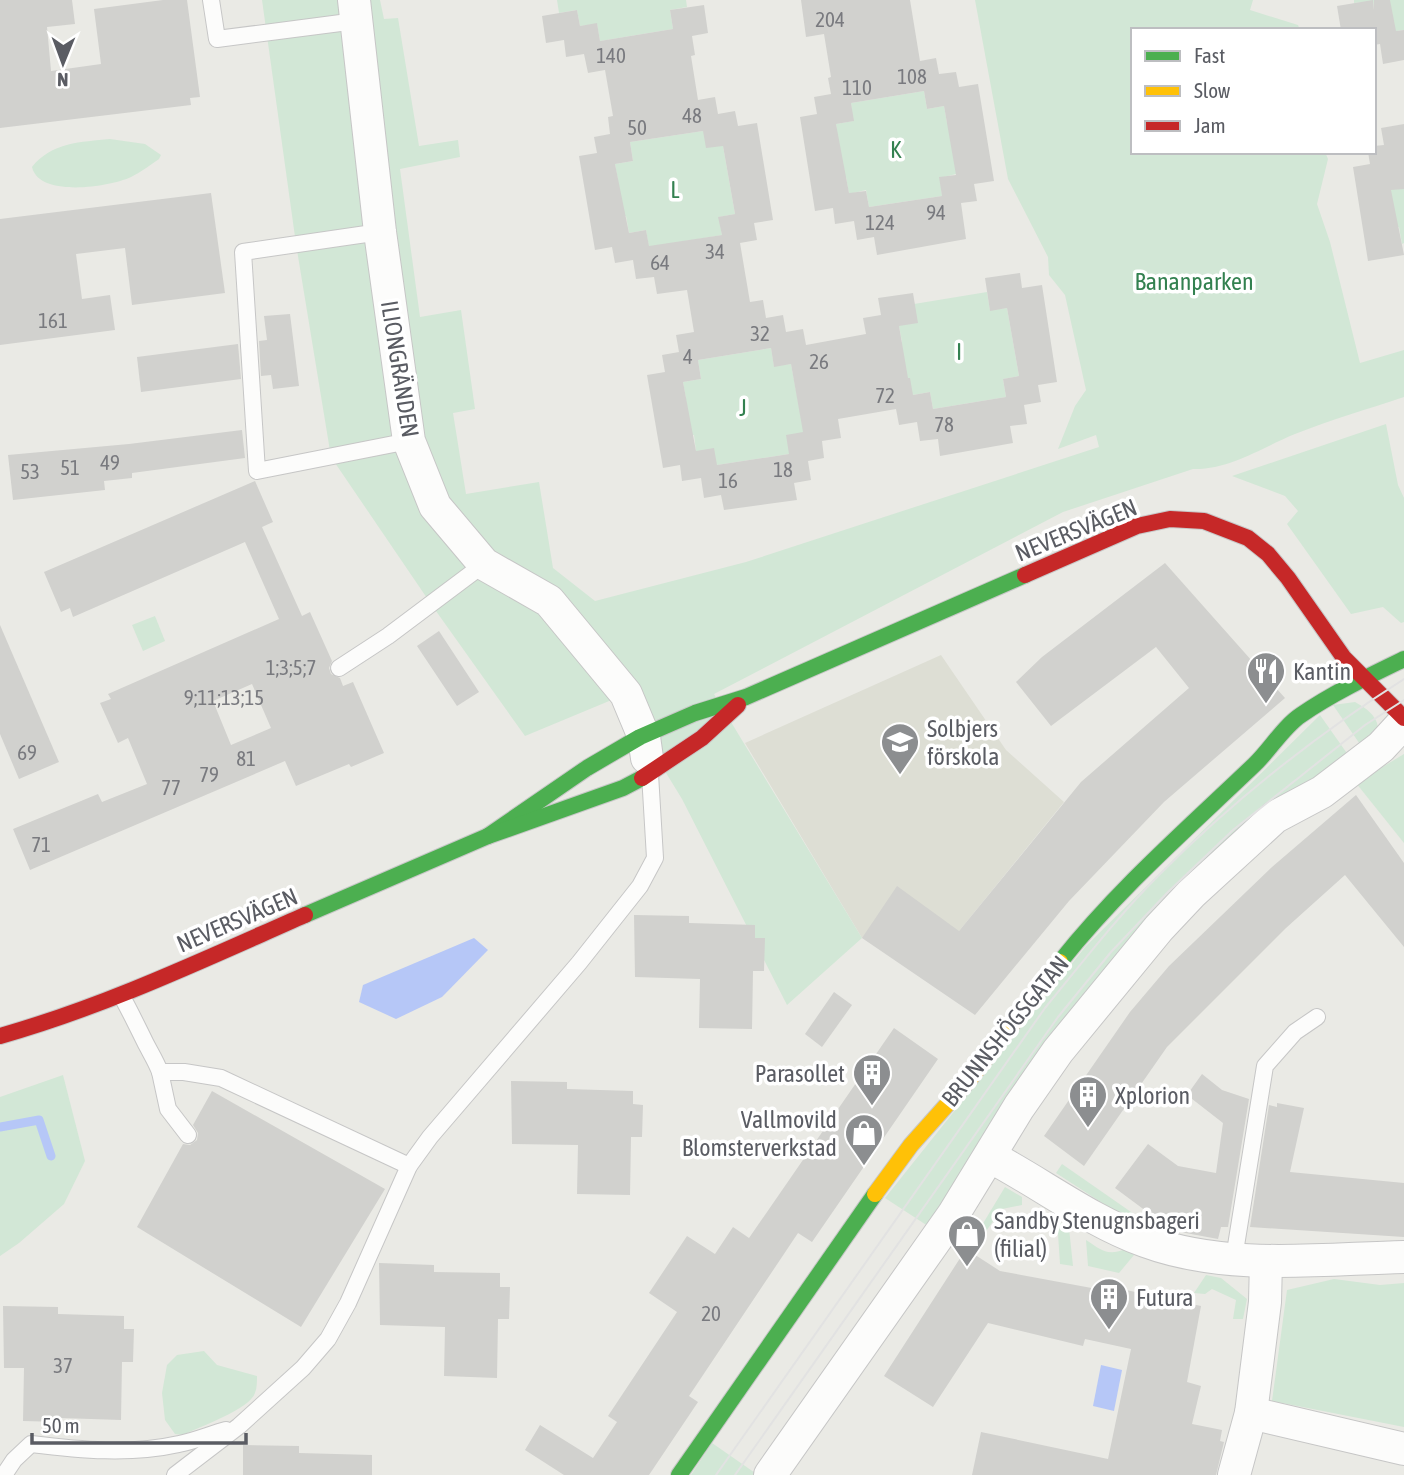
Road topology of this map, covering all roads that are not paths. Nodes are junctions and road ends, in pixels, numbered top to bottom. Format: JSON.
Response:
{"nodes":[{"id":1,"x":211,"y":0,"type":"edge"},
{"id":2,"x":355,"y":10,"type":"edge"},
{"id":3,"x":380,"y":232,"type":"junction"},
{"id":4,"x":409,"y":441,"type":"junction"},
{"id":5,"x":484,"y":564,"type":"junction"},
{"id":6,"x":1404,"y":659,"type":"edge"},
{"id":7,"x":339,"y":668,"type":"dead end"},
{"id":8,"x":1363,"y":679,"type":"junction"},
{"id":9,"x":746,"y":697,"type":"junction"},
{"id":10,"x":1404,"y":720,"type":"edge"},
{"id":11,"x":644,"y":737,"type":"junction"},
{"id":12,"x":650,"y":774,"type":"junction"},
{"id":13,"x":488,"y":836,"type":"junction"},
{"id":14,"x":121,"y":995,"type":"junction"},
{"id":15,"x":1317,"y":1017,"type":"dead end"},
{"id":16,"x":0,"y":1035,"type":"edge"},
{"id":17,"x":160,"y":1072,"type":"junction"},
{"id":18,"x":188,"y":1135,"type":"dead end"},
{"id":19,"x":990,"y":1157,"type":"junction"},
{"id":20,"x":409,"y":1166,"type":"junction"},
{"id":21,"x":1404,"y":1257,"type":"edge"},
{"id":22,"x":1234,"y":1258,"type":"junction"},
{"id":23,"x":1266,"y":1261,"type":"junction"},
{"id":24,"x":1251,"y":1413,"type":"junction"},
{"id":25,"x":239,"y":1426,"type":"junction"},
{"id":26,"x":1404,"y":1449,"type":"edge"},
{"id":27,"x":4,"y":1475,"type":"edge"},
{"id":28,"x":175,"y":1475,"type":"edge"},
{"id":29,"x":679,"y":1475,"type":"edge"},
{"id":30,"x":770,"y":1475,"type":"edge"},
{"id":31,"x":1234,"y":1475,"type":"edge"}],
"edges":[{"from":1,"to":2,"type":"lane"},
{"from":2,"to":3,"type":"street","name":"ILIONGRÄNDEN"},
{"from":3,"to":4,"type":"street","name":"ILIONGRÄNDEN"},
{"from":3,"to":4,"type":"lane"},
{"from":4,"to":5,"type":"street","name":"ILIONGRÄNDEN"},
{"from":5,"to":7,"type":"lane"},
{"from":5,"to":11,"type":"street","name":"ILIONGRÄNDEN"},
{"from":6,"to":8,"type":"street","name":"BRUNNSHÖGSGATAN"},
{"from":8,"to":9,"type":"street","name":"NEVERSVÄGEN"},
{"from":8,"to":10,"type":"street","name":"NEVERSVÄGEN"},
{"from":8,"to":29,"type":"street","name":"BRUNNSHÖGSGATAN"},
{"from":9,"to":11,"type":"street","name":"NEVERSVÄGEN"},
{"from":9,"to":12,"type":"street","name":"NEVERSVÄGEN"},
{"from":10,"to":19,"type":"street"},
{"from":11,"to":12,"type":"street","name":"ILIONGRÄNDEN"},
{"from":11,"to":13,"type":"street","name":"NEVERSVÄGEN"},
{"from":12,"to":13,"type":"street","name":"NEVERSVÄGEN"},
{"from":12,"to":20,"type":"lane"},
{"from":13,"to":14,"type":"street","name":"NEVERSVÄGEN"},
{"from":14,"to":16,"type":"street","name":"NEVERSVÄGEN"},
{"from":14,"to":17,"type":"lane"},
{"from":15,"to":22,"type":"lane"},
{"from":17,"to":18,"type":"lane"},
{"from":17,"to":20,"type":"lane"},
{"from":19,"to":22,"type":"street"},
{"from":19,"to":30,"type":"street"},
{"from":20,"to":25,"type":"lane"},
{"from":21,"to":23,"type":"street"},
{"from":22,"to":23,"type":"street"},
{"from":23,"to":24,"type":"street"},
{"from":24,"to":26,"type":"street"},
{"from":24,"to":31,"type":"street"},
{"from":25,"to":27,"type":"lane"},
{"from":25,"to":28,"type":"lane"}]}
